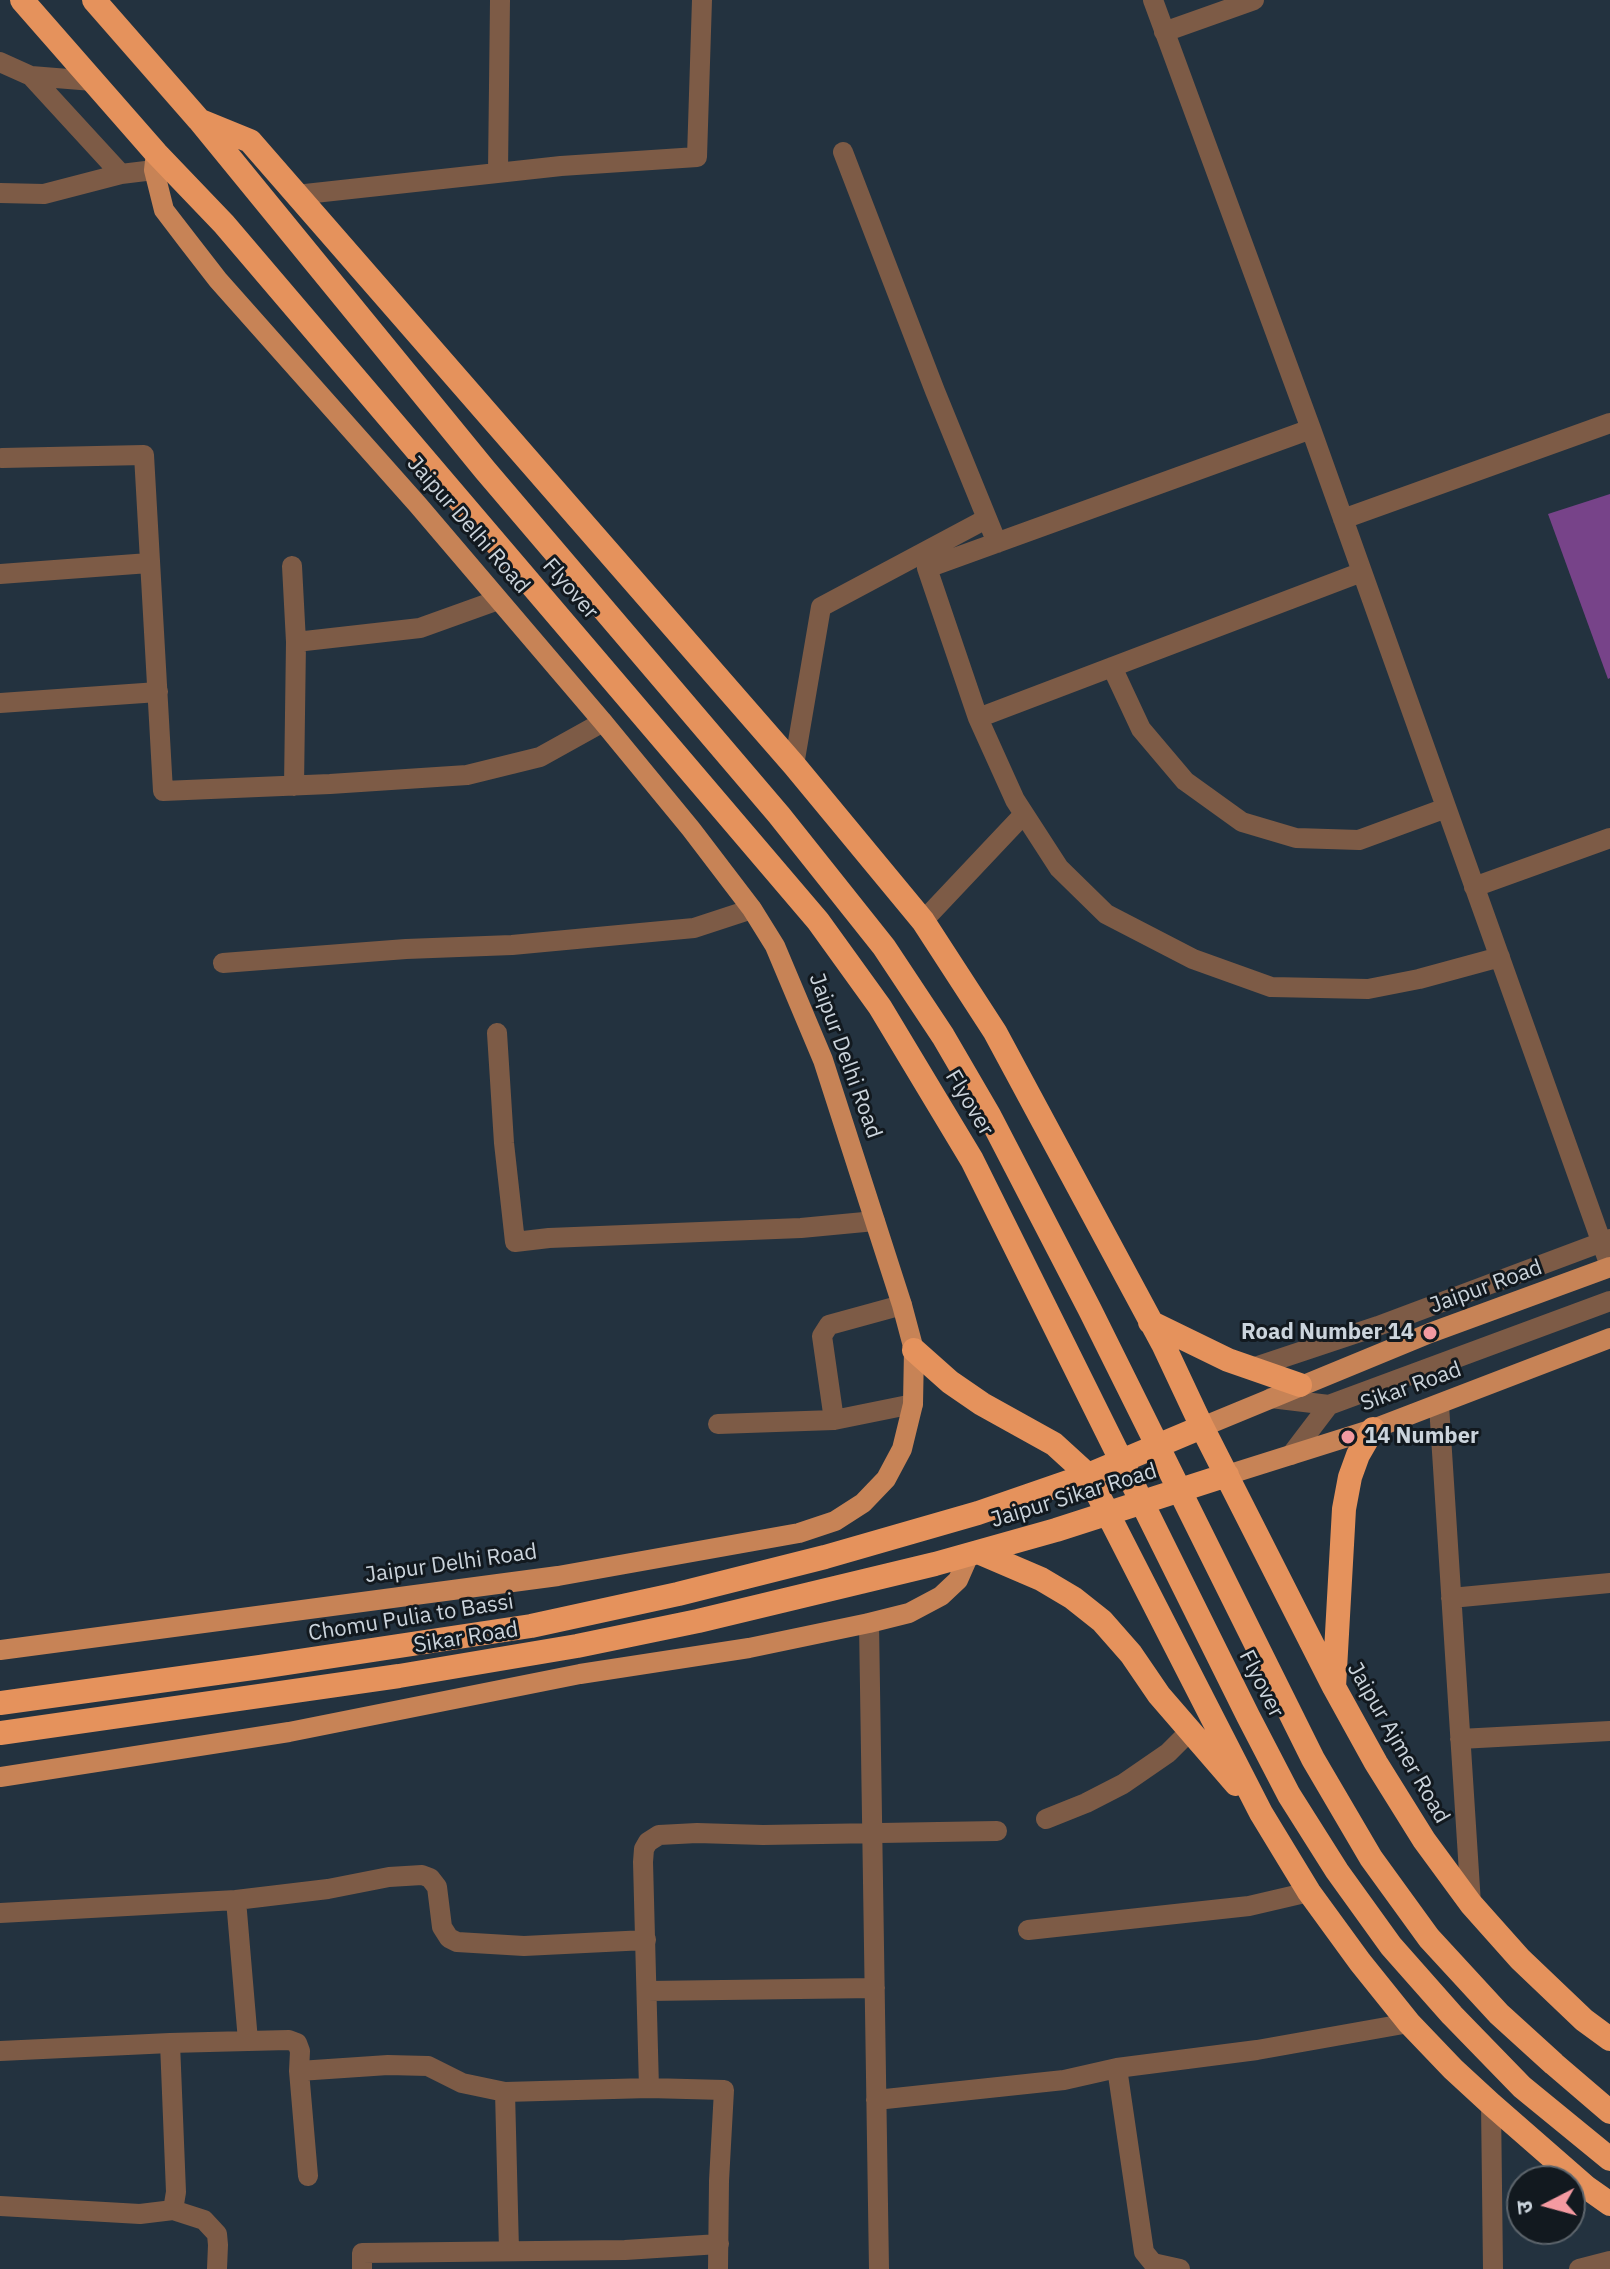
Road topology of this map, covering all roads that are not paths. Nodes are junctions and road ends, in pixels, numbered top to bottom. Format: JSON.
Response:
{"nodes":[{"id":1,"x":22,"y":0,"type":"edge"},
{"id":2,"x":94,"y":0,"type":"edge"},
{"id":3,"x":500,"y":0,"type":"edge"},
{"id":4,"x":702,"y":0,"type":"edge"},
{"id":5,"x":1153,"y":0,"type":"edge"},
{"id":6,"x":1254,"y":0,"type":"edge"},
{"id":7,"x":1164,"y":32,"type":"junction"},
{"id":8,"x":0,"y":62,"type":"edge"},
{"id":9,"x":31,"y":76,"type":"junction"},
{"id":10,"x":93,"y":81,"type":"junction"},
{"id":11,"x":199,"y":120,"type":"junction"},
{"id":12,"x":843,"y":152,"type":"dead end"},
{"id":13,"x":155,"y":161,"type":"junction"},
{"id":14,"x":498,"y":172,"type":"junction"},
{"id":15,"x":121,"y":174,"type":"junction"},
{"id":16,"x":0,"y":193,"type":"edge"},
{"id":17,"x":296,"y":195,"type":"junction"},
{"id":18,"x":1610,"y":423,"type":"edge"},
{"id":19,"x":1311,"y":429,"type":"junction"},
{"id":20,"x":2,"y":458,"type":"dead end"},
{"id":21,"x":986,"y":519,"type":"junction"},
{"id":22,"x":1343,"y":519,"type":"junction"},
{"id":23,"x":997,"y":543,"type":"junction"},
{"id":24,"x":149,"y":563,"type":"junction"},
{"id":25,"x":292,"y":566,"type":"dead end"},
{"id":26,"x":1362,"y":572,"type":"junction"},
{"id":27,"x":0,"y":574,"type":"edge"},
{"id":28,"x":498,"y":600,"type":"junction"},
{"id":29,"x":296,"y":642,"type":"junction"},
{"id":30,"x":1112,"y":667,"type":"junction"},
{"id":31,"x":158,"y":692,"type":"junction"},
{"id":32,"x":0,"y":703,"type":"edge"},
{"id":33,"x":978,"y":718,"type":"junction"},
{"id":34,"x":603,"y":722,"type":"junction"},
{"id":35,"x":794,"y":765,"type":"junction"},
{"id":36,"x":294,"y":786,"type":"junction"},
{"id":37,"x":1446,"y":808,"type":"junction"},
{"id":38,"x":1024,"y":814,"type":"junction"},
{"id":39,"x":1610,"y":838,"type":"edge"},
{"id":40,"x":1474,"y":887,"type":"junction"},
{"id":41,"x":752,"y":909,"type":"junction"},
{"id":42,"x":923,"y":921,"type":"junction"},
{"id":43,"x":1500,"y":957,"type":"junction"},
{"id":44,"x":223,"y":963,"type":"dead end"},
{"id":45,"x":497,"y":1033,"type":"dead end"},
{"id":46,"x":875,"y":1221,"type":"junction"},
{"id":47,"x":1606,"y":1241,"type":"edge"},
{"id":48,"x":1610,"y":1266,"type":"edge"},
{"id":49,"x":1610,"y":1301,"type":"edge"},
{"id":50,"x":902,"y":1305,"type":"junction"},
{"id":51,"x":1150,"y":1322,"type":"junction"},
{"id":52,"x":1610,"y":1338,"type":"edge"},
{"id":53,"x":914,"y":1350,"type":"junction"},
{"id":54,"x":1252,"y":1368,"type":"junction"},
{"id":55,"x":1300,"y":1385,"type":"junction"},
{"id":56,"x":1271,"y":1398,"type":"junction"},
{"id":57,"x":913,"y":1404,"type":"junction"},
{"id":58,"x":1329,"y":1405,"type":"junction"},
{"id":59,"x":1439,"y":1405,"type":"junction"},
{"id":60,"x":834,"y":1420,"type":"junction"},
{"id":61,"x":718,"y":1424,"type":"dead end"},
{"id":62,"x":1202,"y":1427,"type":"junction"},
{"id":63,"x":1373,"y":1429,"type":"junction"},
{"id":64,"x":1291,"y":1455,"type":"junction"},
{"id":65,"x":1088,"y":1475,"type":"junction"},
{"id":66,"x":1227,"y":1475,"type":"junction"},
{"id":67,"x":1108,"y":1514,"type":"junction"},
{"id":68,"x":974,"y":1553,"type":"junction"},
{"id":69,"x":935,"y":1564,"type":"joint"},
{"id":70,"x":1610,"y":1583,"type":"edge"},
{"id":71,"x":1451,"y":1598,"type":"junction"},
{"id":72,"x":869,"y":1623,"type":"junction"},
{"id":73,"x":0,"y":1650,"type":"edge"},
{"id":74,"x":1334,"y":1687,"type":"junction"},
{"id":75,"x":0,"y":1703,"type":"edge"},
{"id":76,"x":1190,"y":1731,"type":"junction"},
{"id":77,"x":1610,"y":1731,"type":"edge"},
{"id":78,"x":0,"y":1733,"type":"edge"},
{"id":79,"x":1460,"y":1739,"type":"junction"},
{"id":80,"x":0,"y":1777,"type":"edge"},
{"id":81,"x":1261,"y":1813,"type":"junction"},
{"id":82,"x":1046,"y":1819,"type":"dead end"},
{"id":83,"x":997,"y":1831,"type":"dead end"},
{"id":84,"x":873,"y":1832,"type":"junction"},
{"id":85,"x":1309,"y":1892,"type":"junction"},
{"id":86,"x":236,"y":1900,"type":"junction"},
{"id":87,"x":1471,"y":1904,"type":"junction"},
{"id":88,"x":0,"y":1913,"type":"edge"},
{"id":89,"x":1028,"y":1930,"type":"dead end"},
{"id":90,"x":646,"y":1940,"type":"junction"},
{"id":91,"x":875,"y":1988,"type":"junction"},
{"id":92,"x":647,"y":1991,"type":"junction"},
{"id":93,"x":1409,"y":2023,"type":"junction"},
{"id":94,"x":1610,"y":2039,"type":"edge"},
{"id":95,"x":248,"y":2041,"type":"junction"},
{"id":96,"x":170,"y":2043,"type":"junction"},
{"id":97,"x":0,"y":2051,"type":"edge"},
{"id":98,"x":1117,"y":2068,"type":"junction"},
{"id":99,"x":299,"y":2071,"type":"junction"},
{"id":100,"x":649,"y":2088,"type":"junction"},
{"id":101,"x":505,"y":2092,"type":"junction"},
{"id":102,"x":876,"y":2100,"type":"junction"},
{"id":103,"x":1491,"y":2104,"type":"junction"},
{"id":104,"x":1610,"y":2112,"type":"edge"},
{"id":105,"x":1610,"y":2159,"type":"edge"},
{"id":106,"x":308,"y":2176,"type":"dead end"},
{"id":107,"x":1610,"y":2204,"type":"edge"},
{"id":108,"x":0,"y":2206,"type":"edge"},
{"id":109,"x":173,"y":2210,"type":"junction"},
{"id":110,"x":719,"y":2244,"type":"junction"},
{"id":111,"x":509,"y":2250,"type":"junction"},
{"id":112,"x":435,"y":2260,"type":"edge"},
{"id":113,"x":564,"y":2260,"type":"edge"},
{"id":114,"x":1610,"y":2261,"type":"edge"},
{"id":115,"x":217,"y":2269,"type":"edge"},
{"id":116,"x":362,"y":2269,"type":"edge"},
{"id":117,"x":718,"y":2269,"type":"edge"},
{"id":118,"x":879,"y":2269,"type":"edge"},
{"id":119,"x":1180,"y":2269,"type":"edge"},
{"id":120,"x":1493,"y":2269,"type":"edge"},
{"id":121,"x":1579,"y":2269,"type":"edge"}],
"edges":[{"from":1,"to":10,"type":"highway","name":"Jaipur Delhi Road"},
{"from":2,"to":11,"type":"highway"},
{"from":3,"to":14,"type":"street"},
{"from":4,"to":14,"type":"street"},
{"from":5,"to":7,"type":"street"},
{"from":6,"to":7,"type":"street"},
{"from":7,"to":19,"type":"street"},
{"from":8,"to":9,"type":"street"},
{"from":9,"to":10,"type":"street"},
{"from":9,"to":15,"type":"street"},
{"from":10,"to":13,"type":"highway","name":"Jaipur Delhi Road"},
{"from":11,"to":17,"type":"highway","name":"Jaipur Ajmer Road"},
{"from":11,"to":104,"type":"highway","name":"Flyover"},
{"from":12,"to":21,"type":"street"},
{"from":13,"to":15,"type":"street"},
{"from":13,"to":28,"type":"main road","name":"Jaipur Delhi Road"},
{"from":13,"to":105,"type":"highway","name":"Flyover"},
{"from":14,"to":17,"type":"street"},
{"from":15,"to":16,"type":"street"},
{"from":17,"to":35,"type":"highway","name":"Jaipur Ajmer Road"},
{"from":18,"to":22,"type":"street"},
{"from":19,"to":22,"type":"street"},
{"from":19,"to":23,"type":"street"},
{"from":20,"to":24,"type":"street"},
{"from":21,"to":23,"type":"street"},
{"from":21,"to":35,"type":"street"},
{"from":22,"to":26,"type":"street"},
{"from":23,"to":33,"type":"street"},
{"from":24,"to":27,"type":"street"},
{"from":24,"to":31,"type":"street"},
{"from":25,"to":29,"type":"street"},
{"from":26,"to":30,"type":"street"},
{"from":26,"to":37,"type":"street"},
{"from":28,"to":29,"type":"street"},
{"from":28,"to":34,"type":"main road","name":"Jaipur Delhi Road"},
{"from":29,"to":36,"type":"street"},
{"from":30,"to":33,"type":"street"},
{"from":30,"to":37,"type":"street"},
{"from":31,"to":32,"type":"street"},
{"from":31,"to":36,"type":"street"},
{"from":33,"to":38,"type":"street"},
{"from":34,"to":36,"type":"street"},
{"from":34,"to":41,"type":"main road","name":"Jaipur Delhi Road"},
{"from":35,"to":42,"type":"highway","name":"Jaipur Ajmer Road"},
{"from":37,"to":40,"type":"street"},
{"from":38,"to":42,"type":"street"},
{"from":38,"to":43,"type":"street"},
{"from":39,"to":40,"type":"street"},
{"from":40,"to":43,"type":"street"},
{"from":41,"to":44,"type":"street"},
{"from":41,"to":46,"type":"main road","name":"Jaipur Delhi Road"},
{"from":42,"to":51,"type":"highway","name":"Jaipur Ajmer Road"},
{"from":43,"to":47,"type":"street"},
{"from":45,"to":46,"type":"street"},
{"from":46,"to":50,"type":"main road","name":"Jaipur Delhi Road"},
{"from":47,"to":48,"type":"street"},
{"from":47,"to":54,"type":"street"},
{"from":48,"to":55,"type":"main road","name":"Jaipur Road"},
{"from":49,"to":58,"type":"street"},
{"from":50,"to":53,"type":"main road","name":"Jaipur Delhi Road"},
{"from":50,"to":60,"type":"street"},
{"from":51,"to":54,"type":"highway"},
{"from":51,"to":62,"type":"highway","name":"Jaipur Ajmer Road"},
{"from":52,"to":59,"type":"main road","name":"Sikar Road"},
{"from":53,"to":57,"type":"main road","name":"Jaipur Delhi Road"},
{"from":53,"to":65,"type":"highway"},
{"from":54,"to":55,"type":"highway"},
{"from":55,"to":56,"type":"main road","name":"Jaipur Road"},
{"from":56,"to":58,"type":"street"},
{"from":56,"to":62,"type":"main road","name":"Jaipur Road"},
{"from":57,"to":60,"type":"street"},
{"from":57,"to":73,"type":"main road","name":"Jaipur Delhi Road"},
{"from":58,"to":64,"type":"street"},
{"from":59,"to":63,"type":"main road","name":"Sikar Road"},
{"from":59,"to":71,"type":"street"},
{"from":60,"to":61,"type":"street"},
{"from":62,"to":65,"type":"highway","name":"Chomu Pulia to Bassi"},
{"from":62,"to":66,"type":"highway","name":"Jaipur Ajmer Road"},
{"from":63,"to":64,"type":"main road","name":"Sikar Road"},
{"from":63,"to":74,"type":"highway"},
{"from":64,"to":66,"type":"main road","name":"Sikar Road"},
{"from":65,"to":67,"type":"highway"},
{"from":65,"to":75,"type":"highway","name":"Chomu Pulia to Bassi"},
{"from":66,"to":67,"type":"highway","name":"Jaipur Sikar Road"},
{"from":66,"to":74,"type":"highway","name":"Jaipur Ajmer Road"},
{"from":67,"to":68,"type":"highway","name":"Jaipur Sikar Road"},
{"from":67,"to":81,"type":"highway"},
{"from":68,"to":69,"type":"highway","name":"Jaipur Sikar Road"},
{"from":68,"to":72,"type":"main road"},
{"from":68,"to":76,"type":"highway"},
{"from":69,"to":78,"type":"highway","name":"Sikar Road"},
{"from":70,"to":71,"type":"street"},
{"from":71,"to":79,"type":"street"},
{"from":72,"to":80,"type":"main road"},
{"from":72,"to":84,"type":"street"},
{"from":74,"to":87,"type":"highway","name":"Jaipur Ajmer Road"},
{"from":76,"to":81,"type":"highway"},
{"from":76,"to":82,"type":"street"},
{"from":77,"to":79,"type":"street"},
{"from":79,"to":87,"type":"street"},
{"from":81,"to":85,"type":"highway"},
{"from":83,"to":84,"type":"street"},
{"from":84,"to":90,"type":"street"},
{"from":84,"to":91,"type":"street"},
{"from":85,"to":89,"type":"street"},
{"from":85,"to":93,"type":"highway"},
{"from":86,"to":88,"type":"street"},
{"from":86,"to":90,"type":"street"},
{"from":86,"to":95,"type":"street"},
{"from":87,"to":94,"type":"highway","name":"Jaipur Ajmer Road"},
{"from":90,"to":92,"type":"street"},
{"from":91,"to":92,"type":"street"},
{"from":91,"to":102,"type":"street"},
{"from":92,"to":100,"type":"street"},
{"from":93,"to":98,"type":"street"},
{"from":93,"to":103,"type":"highway"},
{"from":95,"to":96,"type":"street"},
{"from":95,"to":99,"type":"street"},
{"from":96,"to":97,"type":"street"},
{"from":96,"to":109,"type":"street"},
{"from":98,"to":102,"type":"street"},
{"from":98,"to":119,"type":"street"},
{"from":99,"to":101,"type":"street"},
{"from":99,"to":106,"type":"street"},
{"from":100,"to":101,"type":"street"},
{"from":100,"to":110,"type":"street"},
{"from":101,"to":111,"type":"street"},
{"from":102,"to":118,"type":"street"},
{"from":103,"to":107,"type":"highway"},
{"from":103,"to":120,"type":"street"},
{"from":108,"to":109,"type":"street"},
{"from":109,"to":115,"type":"street"},
{"from":110,"to":113,"type":"street"},
{"from":110,"to":117,"type":"street"},
{"from":111,"to":112,"type":"street"},
{"from":111,"to":113,"type":"street"},
{"from":112,"to":116,"type":"street"},
{"from":114,"to":121,"type":"street"}]}
